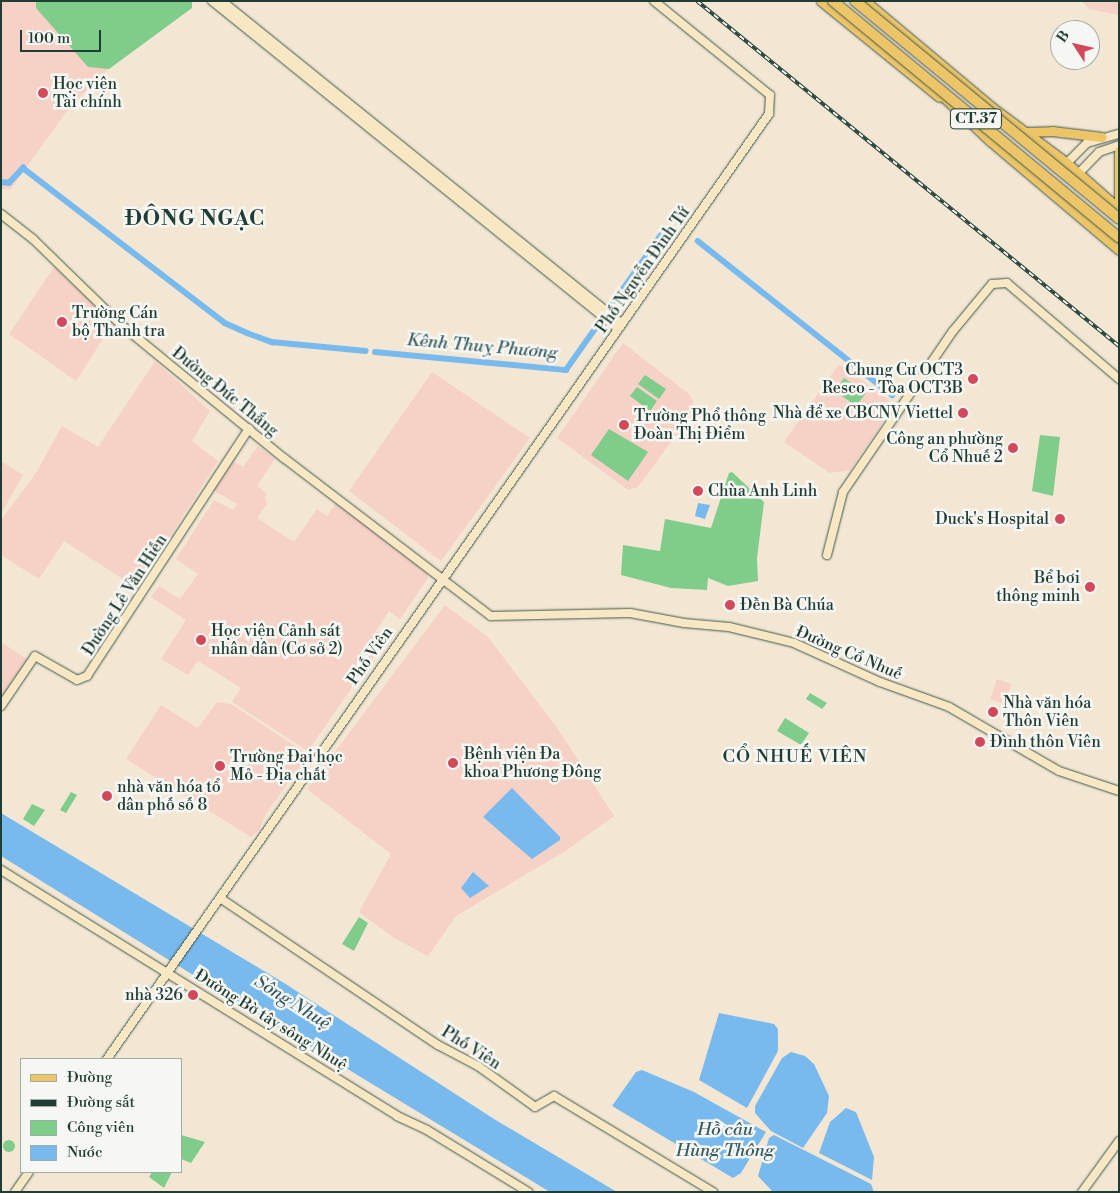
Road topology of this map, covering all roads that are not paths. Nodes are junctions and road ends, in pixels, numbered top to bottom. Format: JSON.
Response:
{"nodes":[{"id":1,"x":212,"y":1,"type":"edge"},
{"id":2,"x":222,"y":1,"type":"edge"},
{"id":3,"x":654,"y":1,"type":"edge"},
{"id":4,"x":821,"y":1,"type":"edge"},
{"id":5,"x":828,"y":1,"type":"edge"},
{"id":6,"x":833,"y":1,"type":"edge"},
{"id":7,"x":857,"y":1,"type":"edge"},
{"id":8,"x":864,"y":1,"type":"edge"},
{"id":9,"x":942,"y":99,"type":"junction"},
{"id":10,"x":993,"y":108,"type":"junction"},
{"id":11,"x":1027,"y":132,"type":"junction"},
{"id":12,"x":1119,"y":134,"type":"edge"},
{"id":13,"x":1102,"y":137,"type":"junction"},
{"id":14,"x":1119,"y":145,"type":"edge"},
{"id":15,"x":1119,"y":151,"type":"edge"},
{"id":16,"x":1067,"y":163,"type":"junction"},
{"id":17,"x":1079,"y":173,"type":"junction"},
{"id":18,"x":1047,"y":188,"type":"junction"},
{"id":19,"x":1059,"y":198,"type":"junction"},
{"id":20,"x":1119,"y":202,"type":"edge"},
{"id":21,"x":1119,"y":209,"type":"edge"},
{"id":22,"x":1,"y":214,"type":"edge"},
{"id":23,"x":1119,"y":218,"type":"edge"},
{"id":24,"x":1119,"y":238,"type":"edge"},
{"id":25,"x":1119,"y":250,"type":"edge"},
{"id":26,"x":600,"y":310,"type":"junction"},
{"id":27,"x":620,"y":327,"type":"junction"},
{"id":28,"x":1119,"y":378,"type":"edge"},
{"id":29,"x":249,"y":428,"type":"junction"},
{"id":30,"x":827,"y":555,"type":"dead end"},
{"id":31,"x":441,"y":579,"type":"junction"},
{"id":32,"x":1,"y":706,"type":"edge"},
{"id":33,"x":1119,"y":791,"type":"edge"},
{"id":34,"x":1,"y":870,"type":"edge"},
{"id":35,"x":220,"y":898,"type":"junction"},
{"id":36,"x":171,"y":970,"type":"junction"},
{"id":37,"x":107,"y":1058,"type":"edge"},
{"id":38,"x":1119,"y":1141,"type":"edge"},
{"id":39,"x":28,"y":1173,"type":"edge"},
{"id":40,"x":15,"y":1192,"type":"edge"},
{"id":41,"x":528,"y":1192,"type":"edge"},
{"id":42,"x":712,"y":1192,"type":"edge"},
{"id":43,"x":1082,"y":1192,"type":"edge"}],
"edges":[{"from":1,"to":26,"type":"street"},
{"from":2,"to":26,"type":"street"},
{"from":3,"to":27,"type":"street","name":"Phố Nguyễn Đình Tứ"},
{"from":4,"to":9,"type":"main road"},
{"from":5,"to":9,"type":"main road"},
{"from":6,"to":24,"type":"highway","number":"CT.37","bridge":true},
{"from":7,"to":10,"type":"main road"},
{"from":7,"to":23,"type":"highway","number":"CT.37","bridge":true},
{"from":8,"to":10,"type":"main road"},
{"from":9,"to":18,"type":"main road"},
{"from":10,"to":11,"type":"main road"},
{"from":11,"to":13,"type":"main road"},
{"from":11,"to":16,"type":"main road"},
{"from":12,"to":13,"type":"street"},
{"from":13,"to":16,"type":"street"},
{"from":14,"to":17,"type":"street"},
{"from":15,"to":20,"type":"main road"},
{"from":16,"to":17,"type":"main road"},
{"from":16,"to":18,"type":"main road"},
{"from":17,"to":19,"type":"main road"},
{"from":17,"to":21,"type":"main road"},
{"from":18,"to":19,"type":"main road"},
{"from":19,"to":25,"type":"main road"},
{"from":22,"to":29,"type":"street","name":"Đường Đức Thắng"},
{"from":26,"to":27,"type":"street"},
{"from":27,"to":31,"type":"street","name":"Phố Nguyễn Đình Tứ"},
{"from":28,"to":30,"type":"street"},
{"from":29,"to":31,"type":"street","name":"Đường Đức Thắng"},
{"from":29,"to":32,"type":"street","name":"Đường Lê Văn Hiến"},
{"from":31,"to":33,"type":"street","name":"Đường Cổ Nhuế"},
{"from":31,"to":35,"type":"street","name":"Phố Viên"},
{"from":34,"to":36,"type":"street","name":"Đường Bờ tây sông Nhuệ"},
{"from":35,"to":36,"type":"street","name":"Phố Viên"},
{"from":35,"to":42,"type":"street","name":"Phố Viên"},
{"from":36,"to":37,"type":"street","name":"Phố Viên"},
{"from":36,"to":41,"type":"street","name":"Đường Bờ tây sông Nhuệ"},
{"from":38,"to":43,"type":"street"},
{"from":39,"to":40,"type":"street"}]}
